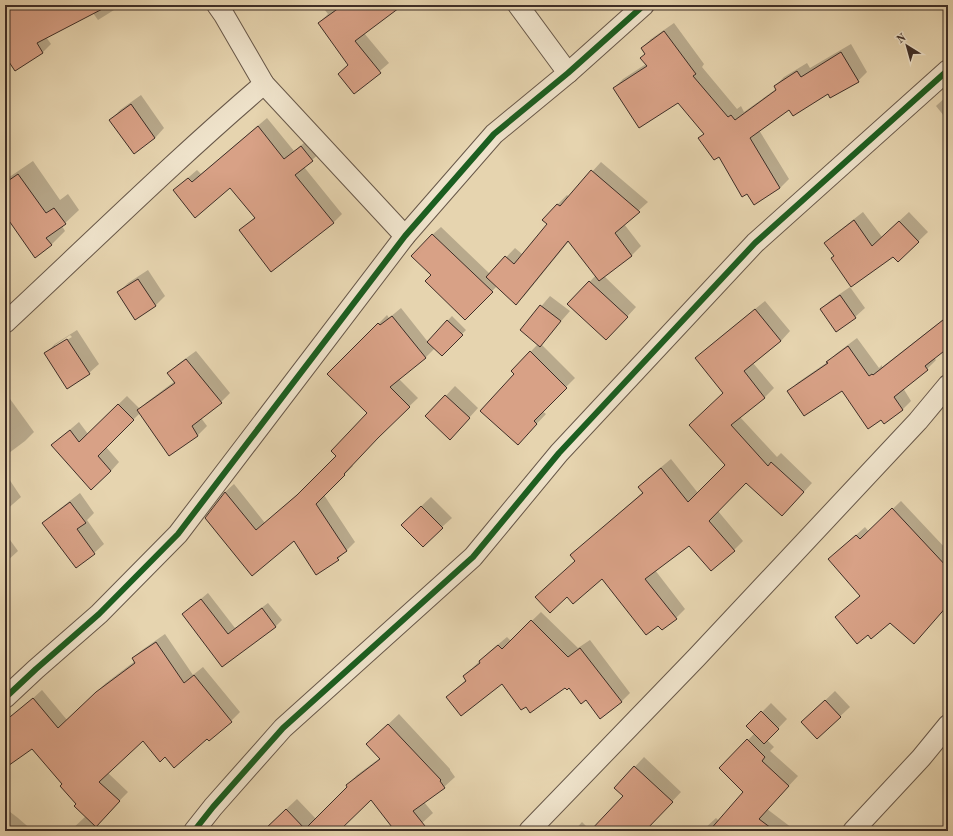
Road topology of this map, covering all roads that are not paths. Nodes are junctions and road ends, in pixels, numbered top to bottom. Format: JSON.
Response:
{"nodes":[{"id":1,"x":217,"y":5,"type":"edge"},
{"id":2,"x":518,"y":5,"type":"edge"},
{"id":3,"x":644,"y":5,"type":"edge"},
{"id":4,"x":948,"y":70,"type":"edge"},
{"id":5,"x":568,"y":73,"type":"junction"},
{"id":6,"x":264,"y":84,"type":"junction"},
{"id":7,"x":405,"y":236,"type":"junction"},
{"id":8,"x":5,"y":323,"type":"edge"},
{"id":9,"x":948,"y":385,"type":"edge"},
{"id":10,"x":5,"y":698,"type":"edge"},
{"id":11,"x":948,"y":725,"type":"edge"},
{"id":12,"x":194,"y":831,"type":"edge"},
{"id":13,"x":529,"y":831,"type":"edge"},
{"id":14,"x":853,"y":831,"type":"edge"}],
"edges":[{"from":1,"to":6,"type":"street"},
{"from":2,"to":5,"type":"street"},
{"from":3,"to":5,"type":"street"},
{"from":4,"to":12,"type":"street"},
{"from":5,"to":7,"type":"street"},
{"from":6,"to":7,"type":"street"},
{"from":6,"to":8,"type":"street"},
{"from":7,"to":10,"type":"street"},
{"from":9,"to":13,"type":"street"},
{"from":11,"to":14,"type":"street"}]}
